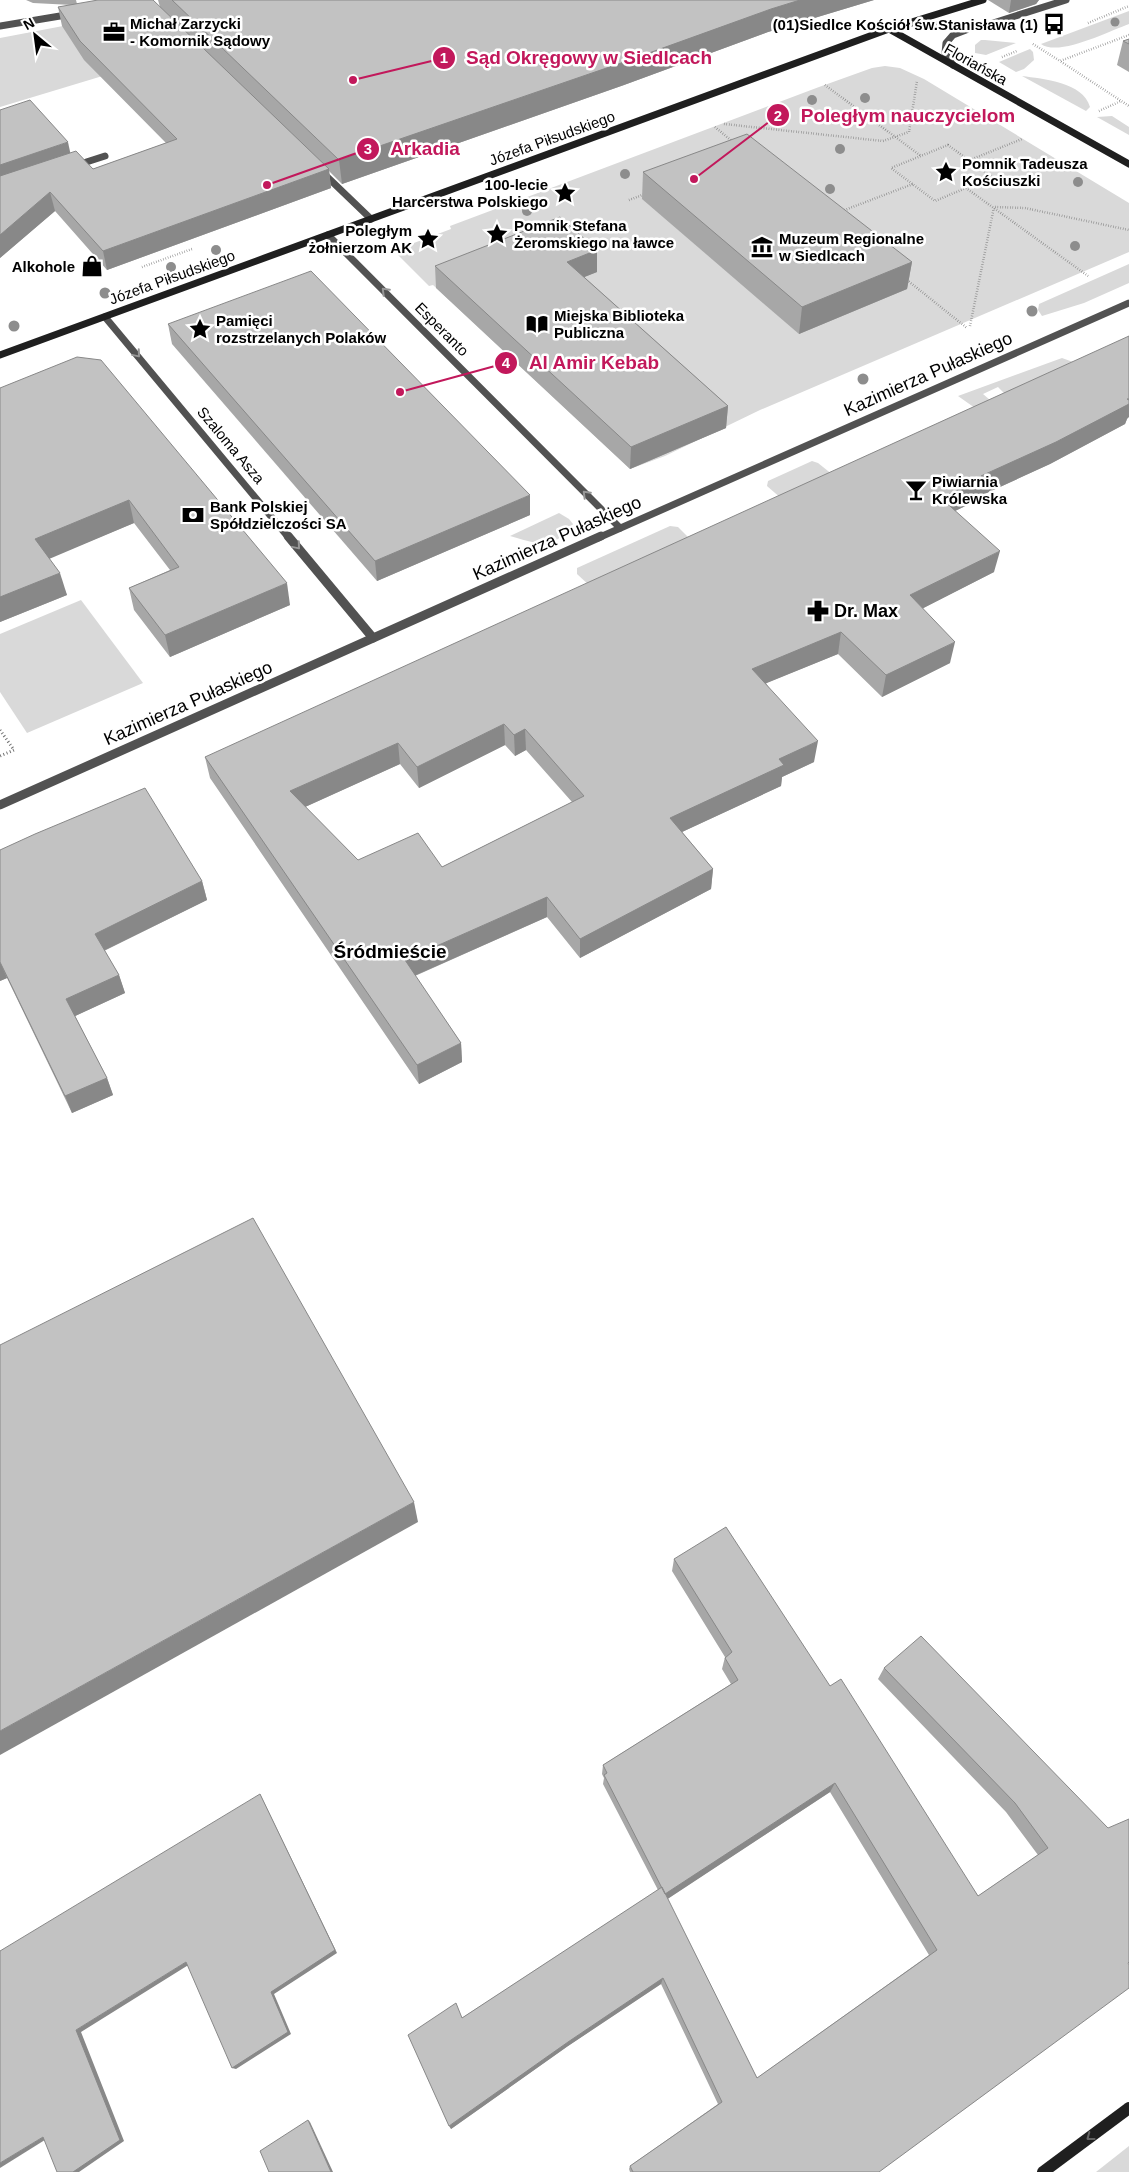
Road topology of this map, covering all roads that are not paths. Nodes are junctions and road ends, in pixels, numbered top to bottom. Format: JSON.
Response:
{"nodes":[{"id":1,"x":983,"y":0,"type":"edge"},
{"id":2,"x":1066,"y":0,"type":"edge"},
{"id":3,"x":78,"y":13,"type":"edge"},
{"id":4,"x":909,"y":23,"type":"junction"},
{"id":5,"x":0,"y":26,"type":"edge"},
{"id":6,"x":974,"y":28,"type":"junction"},
{"id":7,"x":889,"y":29,"type":"junction"},
{"id":8,"x":953,"y":65,"type":"junction"},
{"id":9,"x":105,"y":156,"type":"dead end"},
{"id":10,"x":1129,"y":164,"type":"edge"},
{"id":11,"x":317,"y":167,"type":"edge"},
{"id":12,"x":70,"y":168,"type":"edge"},
{"id":13,"x":371,"y":219,"type":"junction"},
{"id":14,"x":328,"y":235,"type":"junction"},
{"id":15,"x":1129,"y":304,"type":"edge"},
{"id":16,"x":105,"y":316,"type":"junction"},
{"id":17,"x":0,"y":355,"type":"edge"},
{"id":18,"x":620,"y":528,"type":"junction"},
{"id":19,"x":373,"y":638,"type":"junction"},
{"id":20,"x":0,"y":805,"type":"edge"},
{"id":21,"x":1129,"y":2108,"type":"edge"},
{"id":22,"x":1043,"y":2172,"type":"edge"}],
"edges":[{"from":1,"to":4,"type":"main road","name":"Józefa Piłsudskiego"},
{"from":2,"to":6,"type":"street"},
{"from":3,"to":5,"type":"street"},
{"from":4,"to":6,"type":"street"},
{"from":4,"to":7,"type":"main road","name":"Józefa Piłsudskiego"},
{"from":6,"to":8,"type":"street"},
{"from":7,"to":8,"type":"main road","name":"Floriańska"},
{"from":7,"to":13,"type":"main road","name":"Józefa Piłsudskiego"},
{"from":8,"to":10,"type":"main road","name":"Floriańska"},
{"from":9,"to":12,"type":"street"},
{"from":11,"to":13,"type":"street"},
{"from":13,"to":14,"type":"main road","name":"Józefa Piłsudskiego"},
{"from":14,"to":16,"type":"main road","name":"Józefa Piłsudskiego"},
{"from":18,"to":14,"type":"street","name":"Esperanto","one_way":true},
{"from":15,"to":18,"type":"street","name":"Kazimierza Pułaskiego"},
{"from":16,"to":17,"type":"main road","name":"Józefa Piłsudskiego"},
{"from":16,"to":19,"type":"street","name":"Szaloma Asza","one_way":true},
{"from":18,"to":19,"type":"street","name":"Kazimierza Pułaskiego"},
{"from":19,"to":20,"type":"street","name":"Kazimierza Pułaskiego"},
{"from":21,"to":22,"type":"main road","one_way":true}]}
